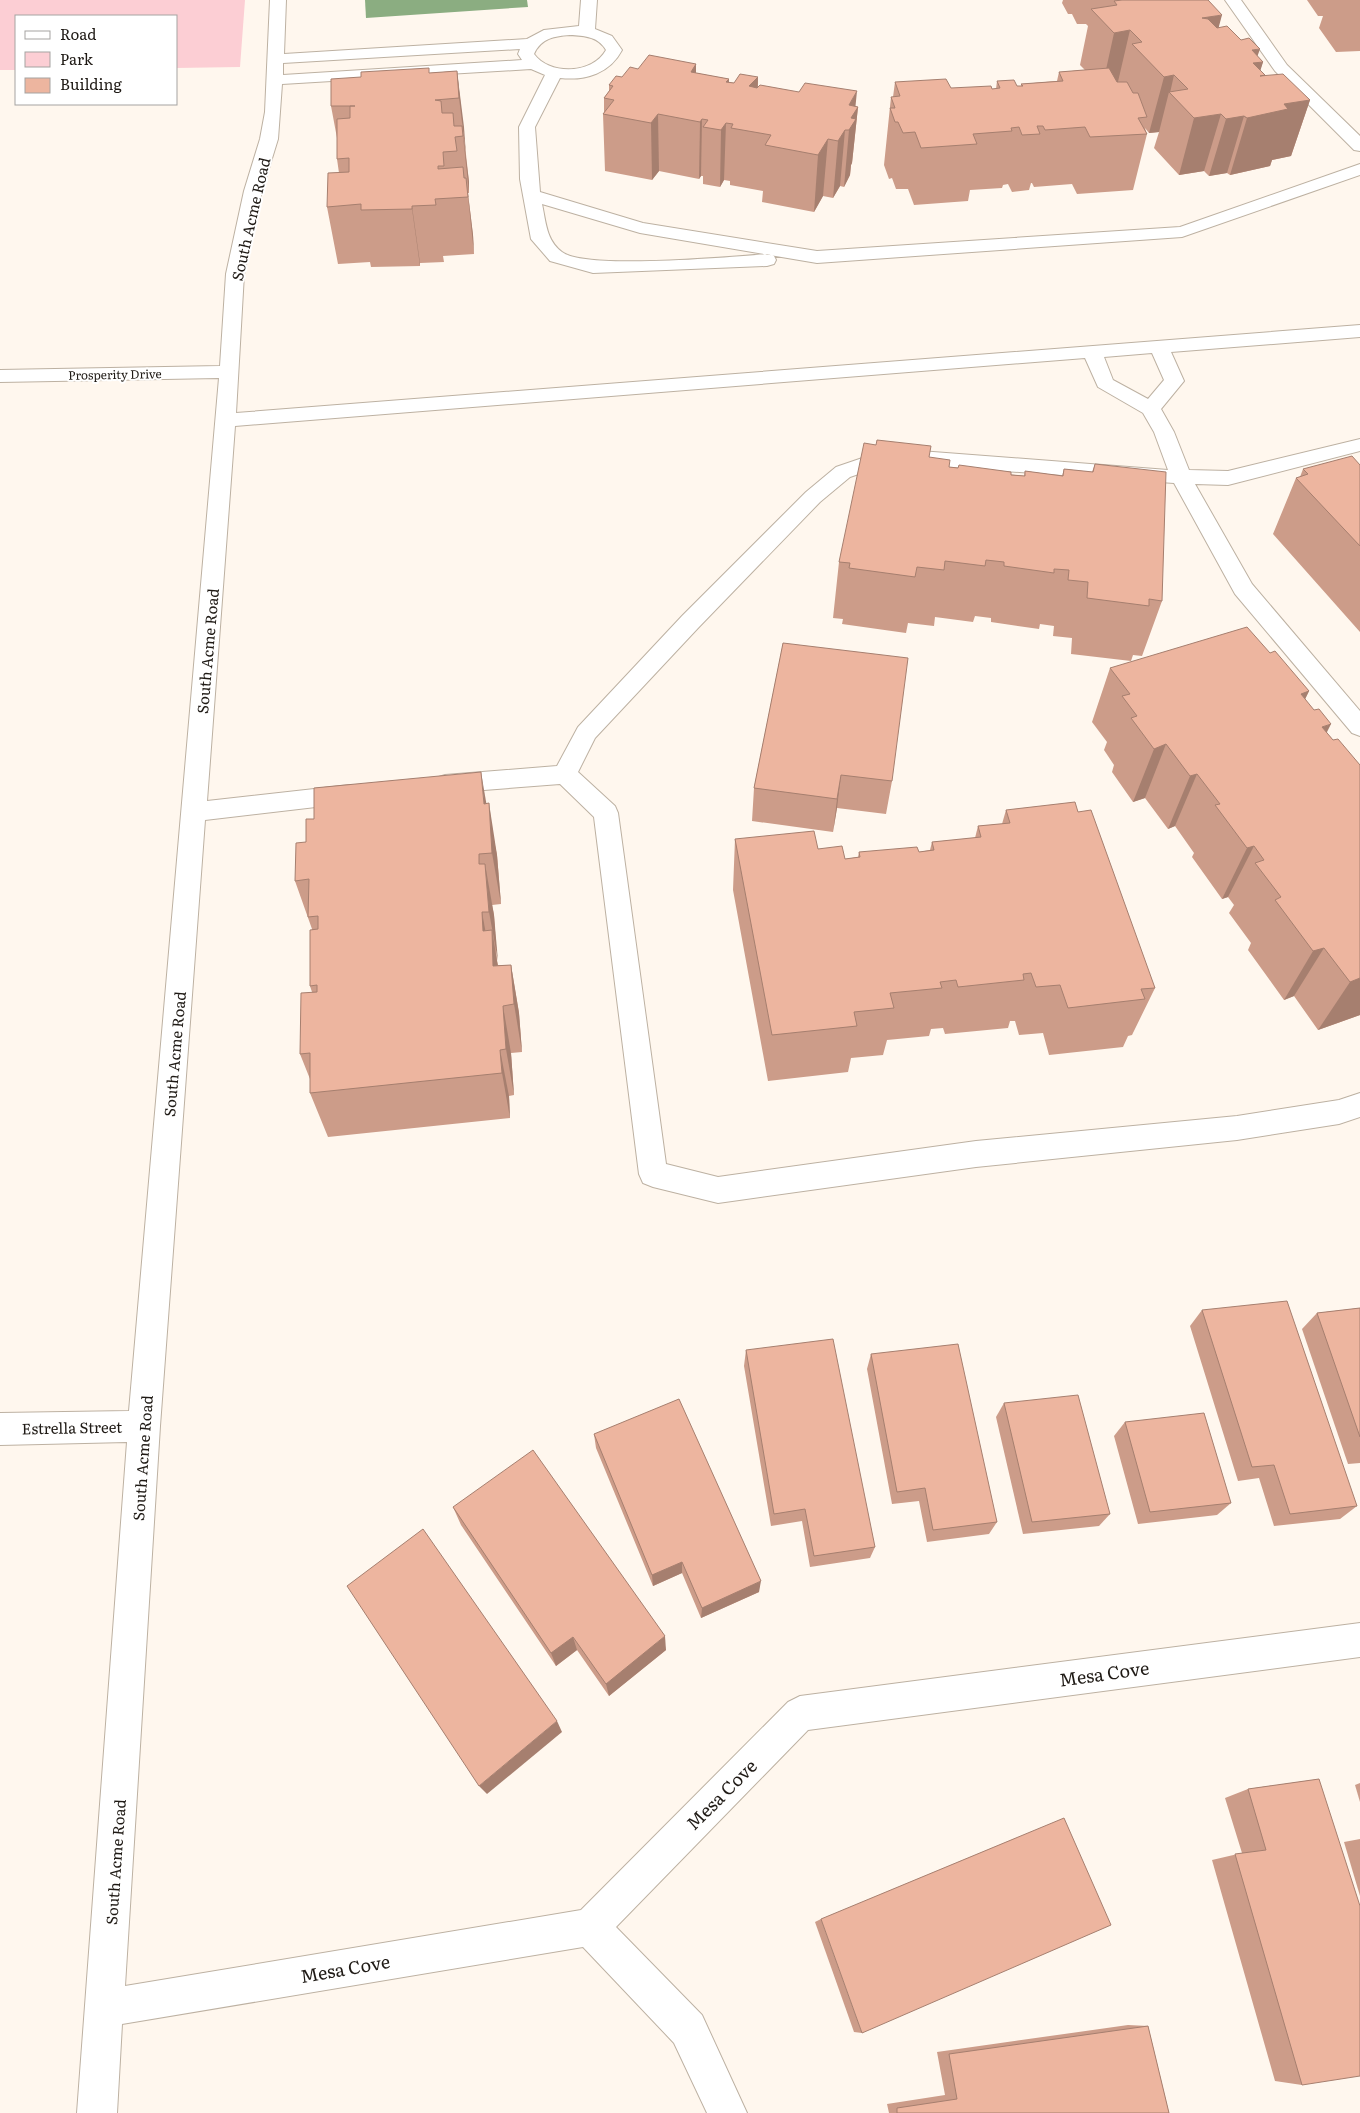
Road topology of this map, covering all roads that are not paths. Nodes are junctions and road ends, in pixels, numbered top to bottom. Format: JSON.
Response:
{"nodes":[{"id":1,"x":278,"y":0,"type":"edge"},
{"id":2,"x":588,"y":0,"type":"edge"},
{"id":3,"x":1233,"y":0,"type":"edge"},
{"id":4,"x":587,"y":31,"type":"junction"},
{"id":5,"x":529,"y":44,"type":"junction"},
{"id":6,"x":416,"y":51,"type":"junction"},
{"id":7,"x":533,"y":64,"type":"junction"},
{"id":8,"x":276,"y":70,"type":"junction"},
{"id":9,"x":418,"y":70,"type":"junction"},
{"id":10,"x":555,"y":72,"type":"junction"},
{"id":11,"x":1360,"y":146,"type":"edge"},
{"id":12,"x":1360,"y":170,"type":"edge"},
{"id":13,"x":532,"y":194,"type":"junction"},
{"id":14,"x":817,"y":257,"type":"junction"},
{"id":15,"x":1360,"y":331,"type":"edge"},
{"id":16,"x":1159,"y":347,"type":"junction"},
{"id":17,"x":1092,"y":352,"type":"junction"},
{"id":18,"x":229,"y":372,"type":"junction"},
{"id":19,"x":0,"y":376,"type":"edge"},
{"id":20,"x":1150,"y":409,"type":"junction"},
{"id":21,"x":225,"y":420,"type":"junction"},
{"id":22,"x":1360,"y":445,"type":"edge"},
{"id":23,"x":1181,"y":477,"type":"junction"},
{"id":24,"x":1360,"y":727,"type":"edge"},
{"id":25,"x":565,"y":774,"type":"junction"},
{"id":26,"x":424,"y":786,"type":"edge"},
{"id":27,"x":377,"y":791,"type":"edge"},
{"id":28,"x":194,"y":812,"type":"junction"},
{"id":29,"x":1360,"y":1104,"type":"edge"},
{"id":30,"x":144,"y":1426,"type":"junction"},
{"id":31,"x":0,"y":1429,"type":"edge"},
{"id":32,"x":1360,"y":1640,"type":"edge"},
{"id":33,"x":590,"y":1927,"type":"junction"},
{"id":34,"x":105,"y":2008,"type":"junction"},
{"id":35,"x":97,"y":2113,"type":"edge"},
{"id":36,"x":727,"y":2113,"type":"edge"}],
"edges":[{"from":1,"to":8,"type":"street","name":"South Acme Road"},
{"from":2,"to":4,"type":"street"},
{"from":3,"to":11,"type":"street"},
{"from":4,"to":5,"type":"street"},
{"from":4,"to":10,"type":"street"},
{"from":5,"to":6,"type":"street"},
{"from":5,"to":7,"type":"street"},
{"from":6,"to":8,"type":"street"},
{"from":6,"to":9,"type":"street"},
{"from":7,"to":9,"type":"street"},
{"from":7,"to":10,"type":"street"},
{"from":8,"to":9,"type":"street"},
{"from":8,"to":18,"type":"street","name":"South Acme Road"},
{"from":10,"to":13,"type":"street"},
{"from":12,"to":14,"type":"street"},
{"from":13,"to":14,"type":"street"},
{"from":13,"to":14,"type":"street"},
{"from":15,"to":16,"type":"street"},
{"from":16,"to":17,"type":"street"},
{"from":16,"to":20,"type":"street"},
{"from":17,"to":20,"type":"street"},
{"from":17,"to":21,"type":"street"},
{"from":18,"to":19,"type":"street","name":"Prosperity Drive"},
{"from":18,"to":21,"type":"street","name":"South Acme Road"},
{"from":20,"to":23,"type":"street"},
{"from":21,"to":28,"type":"street","name":"South Acme Road"},
{"from":22,"to":23,"type":"street"},
{"from":23,"to":24,"type":"street"},
{"from":23,"to":25,"type":"street"},
{"from":25,"to":26,"type":"street"},
{"from":25,"to":29,"type":"street"},
{"from":27,"to":28,"type":"street"},
{"from":28,"to":30,"type":"street","name":"South Acme Road"},
{"from":30,"to":31,"type":"street","name":"Estrella Street"},
{"from":30,"to":34,"type":"street","name":"South Acme Road"},
{"from":32,"to":33,"type":"street","name":"Mesa Cove"},
{"from":33,"to":34,"type":"street","name":"Mesa Cove"},
{"from":33,"to":36,"type":"street"},
{"from":34,"to":35,"type":"street","name":"South Acme Road"}]}
